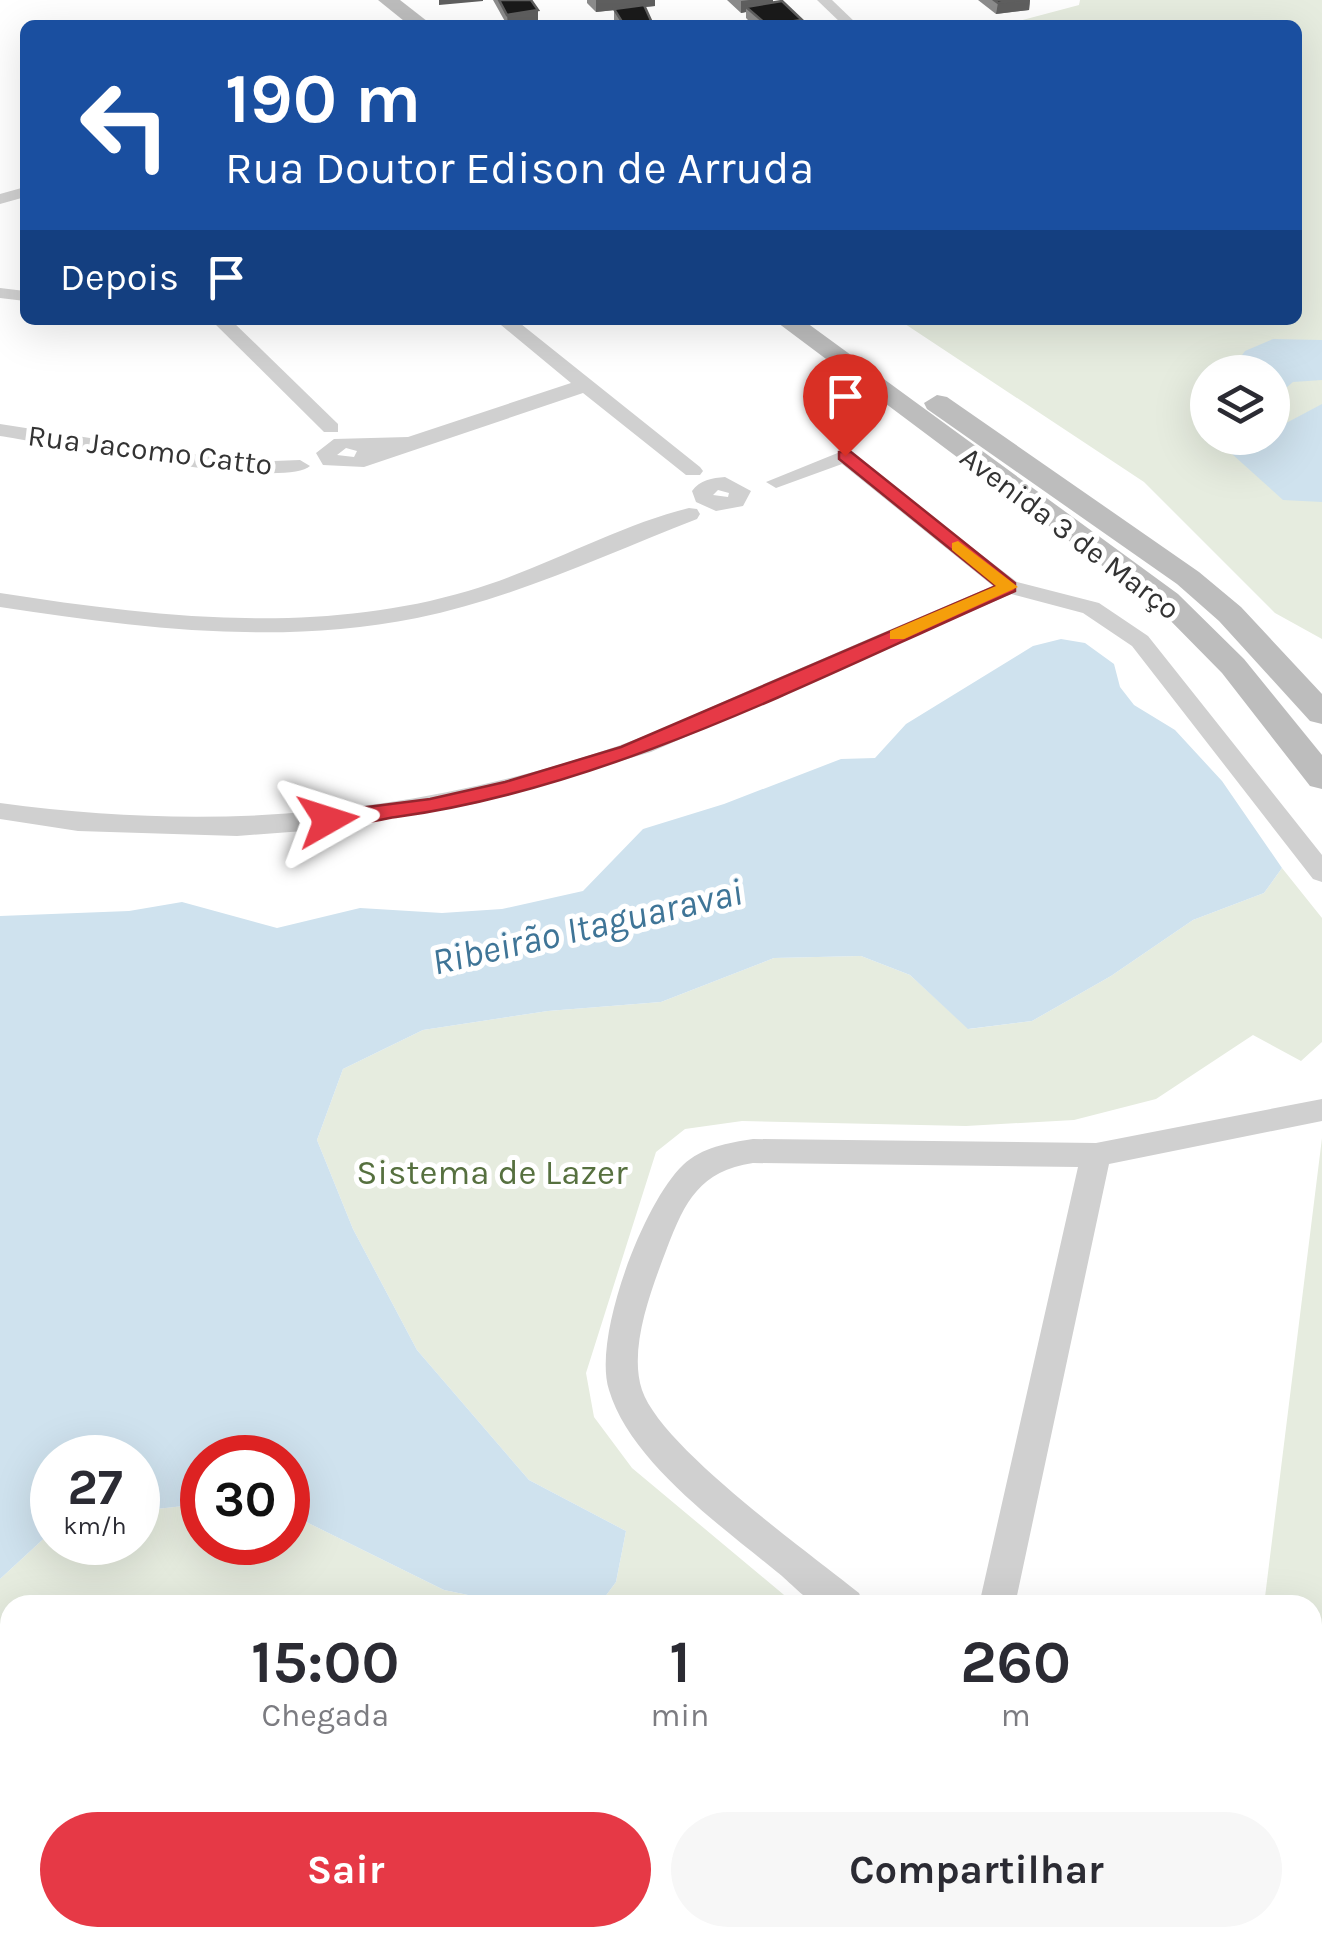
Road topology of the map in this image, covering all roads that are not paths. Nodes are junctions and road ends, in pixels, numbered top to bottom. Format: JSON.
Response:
{"nodes":[{"id":1,"x":824,"y":0,"type":"edge"},
{"id":2,"x":380,"y":4,"type":"edge"},
{"id":3,"x":412,"y":20,"type":"edge"},
{"id":4,"x":846,"y":20,"type":"edge"},
{"id":5,"x":223,"y":325,"type":"edge"},
{"id":6,"x":510,"y":325,"type":"edge"},
{"id":7,"x":794,"y":325,"type":"edge"},
{"id":8,"x":830,"y":325,"type":"edge"},
{"id":9,"x":586,"y":385,"type":"junction"},
{"id":10,"x":0,"y":430,"type":"edge"},
{"id":11,"x":346,"y":448,"type":"junction"},
{"id":12,"x":697,"y":493,"type":"junction"},
{"id":13,"x":730,"y":493,"type":"junction"},
{"id":14,"x":1009,"y":587,"type":"junction"},
{"id":15,"x":0,"y":600,"type":"edge"},
{"id":16,"x":1322,"y":714,"type":"edge"},
{"id":17,"x":1322,"y":778,"type":"edge"},
{"id":18,"x":0,"y":810,"type":"edge"},
{"id":19,"x":1322,"y":874,"type":"edge"},
{"id":20,"x":1322,"y":1110,"type":"edge"},
{"id":21,"x":1096,"y":1155,"type":"junction"},
{"id":22,"x":834,"y":1595,"type":"edge"},
{"id":23,"x":999,"y":1595,"type":"edge"}],
"edges":[{"from":1,"to":4,"type":"street"},
{"from":2,"to":3,"type":"main road"},
{"from":5,"to":11,"type":"street"},
{"from":6,"to":9,"type":"street"},
{"from":7,"to":17,"type":"main road","name":"Avenida 3 de Março"},
{"from":8,"to":16,"type":"main road","name":"Avenida 3 de Março"},
{"from":9,"to":11,"type":"street","name":"Rua Jacomo Catto"},
{"from":9,"to":12,"type":"street"},
{"from":10,"to":11,"type":"street","name":"Rua Jacomo Catto"},
{"from":12,"to":13,"type":"street"},
{"from":12,"to":13,"type":"street"},
{"from":12,"to":15,"type":"street"},
{"from":13,"to":14,"type":"street"},
{"from":14,"to":18,"type":"street"},
{"from":14,"to":19,"type":"street"},
{"from":20,"to":21,"type":"street"},
{"from":21,"to":22,"type":"street"},
{"from":21,"to":23,"type":"street"}]}
